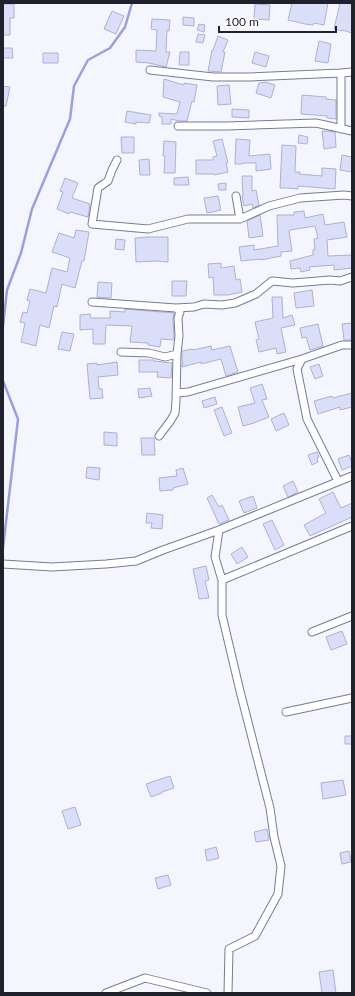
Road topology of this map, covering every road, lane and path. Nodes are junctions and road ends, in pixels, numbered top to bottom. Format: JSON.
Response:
{"nodes":[{"id":1,"x":150,"y":70,"type":"dead end"},
{"id":2,"x":352,"y":72,"type":"edge"},
{"id":3,"x":341,"y":73,"type":"junction"},
{"id":4,"x":178,"y":126,"type":"dead end"},
{"id":5,"x":341,"y":129,"type":"junction"},
{"id":6,"x":352,"y":131,"type":"edge"},
{"id":7,"x":117,"y":160,"type":"dead end"},
{"id":8,"x":236,"y":196,"type":"dead end"},
{"id":9,"x":352,"y":196,"type":"edge"},
{"id":10,"x":240,"y":219,"type":"junction"},
{"id":11,"x":352,"y":277,"type":"edge"},
{"id":12,"x":92,"y":302,"type":"dead end"},
{"id":13,"x":176,"y":308,"type":"junction"},
{"id":14,"x":352,"y":345,"type":"edge"},
{"id":15,"x":121,"y":352,"type":"dead end"},
{"id":16,"x":177,"y":354,"type":"junction"},
{"id":17,"x":302,"y":359,"type":"junction"},
{"id":18,"x":176,"y":393,"type":"junction"},
{"id":19,"x":159,"y":436,"type":"dead end"},
{"id":20,"x":352,"y":476,"type":"edge"},
{"id":21,"x":338,"y":481,"type":"junction"},
{"id":22,"x":352,"y":526,"type":"edge"},
{"id":23,"x":219,"y":530,"type":"junction"},
{"id":24,"x":3,"y":564,"type":"edge"},
{"id":25,"x":222,"y":580,"type":"junction"},
{"id":26,"x":352,"y":616,"type":"edge"},
{"id":27,"x":312,"y":632,"type":"dead end"},
{"id":28,"x":352,"y":698,"type":"edge"},
{"id":29,"x":286,"y":712,"type":"dead end"},
{"id":30,"x":106,"y":993,"type":"edge"},
{"id":31,"x":207,"y":993,"type":"edge"},
{"id":32,"x":228,"y":993,"type":"edge"}],
"edges":[{"from":1,"to":3,"type":"street"},
{"from":2,"to":3,"type":"street"},
{"from":3,"to":5,"type":"street"},
{"from":4,"to":5,"type":"street"},
{"from":5,"to":6,"type":"street"},
{"from":7,"to":10,"type":"street"},
{"from":8,"to":10,"type":"street"},
{"from":9,"to":10,"type":"street"},
{"from":11,"to":13,"type":"street"},
{"from":12,"to":13,"type":"street"},
{"from":13,"to":16,"type":"street"},
{"from":14,"to":17,"type":"street"},
{"from":15,"to":16,"type":"street"},
{"from":16,"to":18,"type":"street"},
{"from":17,"to":18,"type":"street"},
{"from":17,"to":21,"type":"street"},
{"from":18,"to":19,"type":"street"},
{"from":20,"to":21,"type":"street"},
{"from":21,"to":23,"type":"street"},
{"from":22,"to":25,"type":"street"},
{"from":23,"to":24,"type":"street"},
{"from":23,"to":25,"type":"street"},
{"from":25,"to":32,"type":"street"},
{"from":26,"to":27,"type":"street"},
{"from":28,"to":29,"type":"street"},
{"from":30,"to":31,"type":"street"}]}
